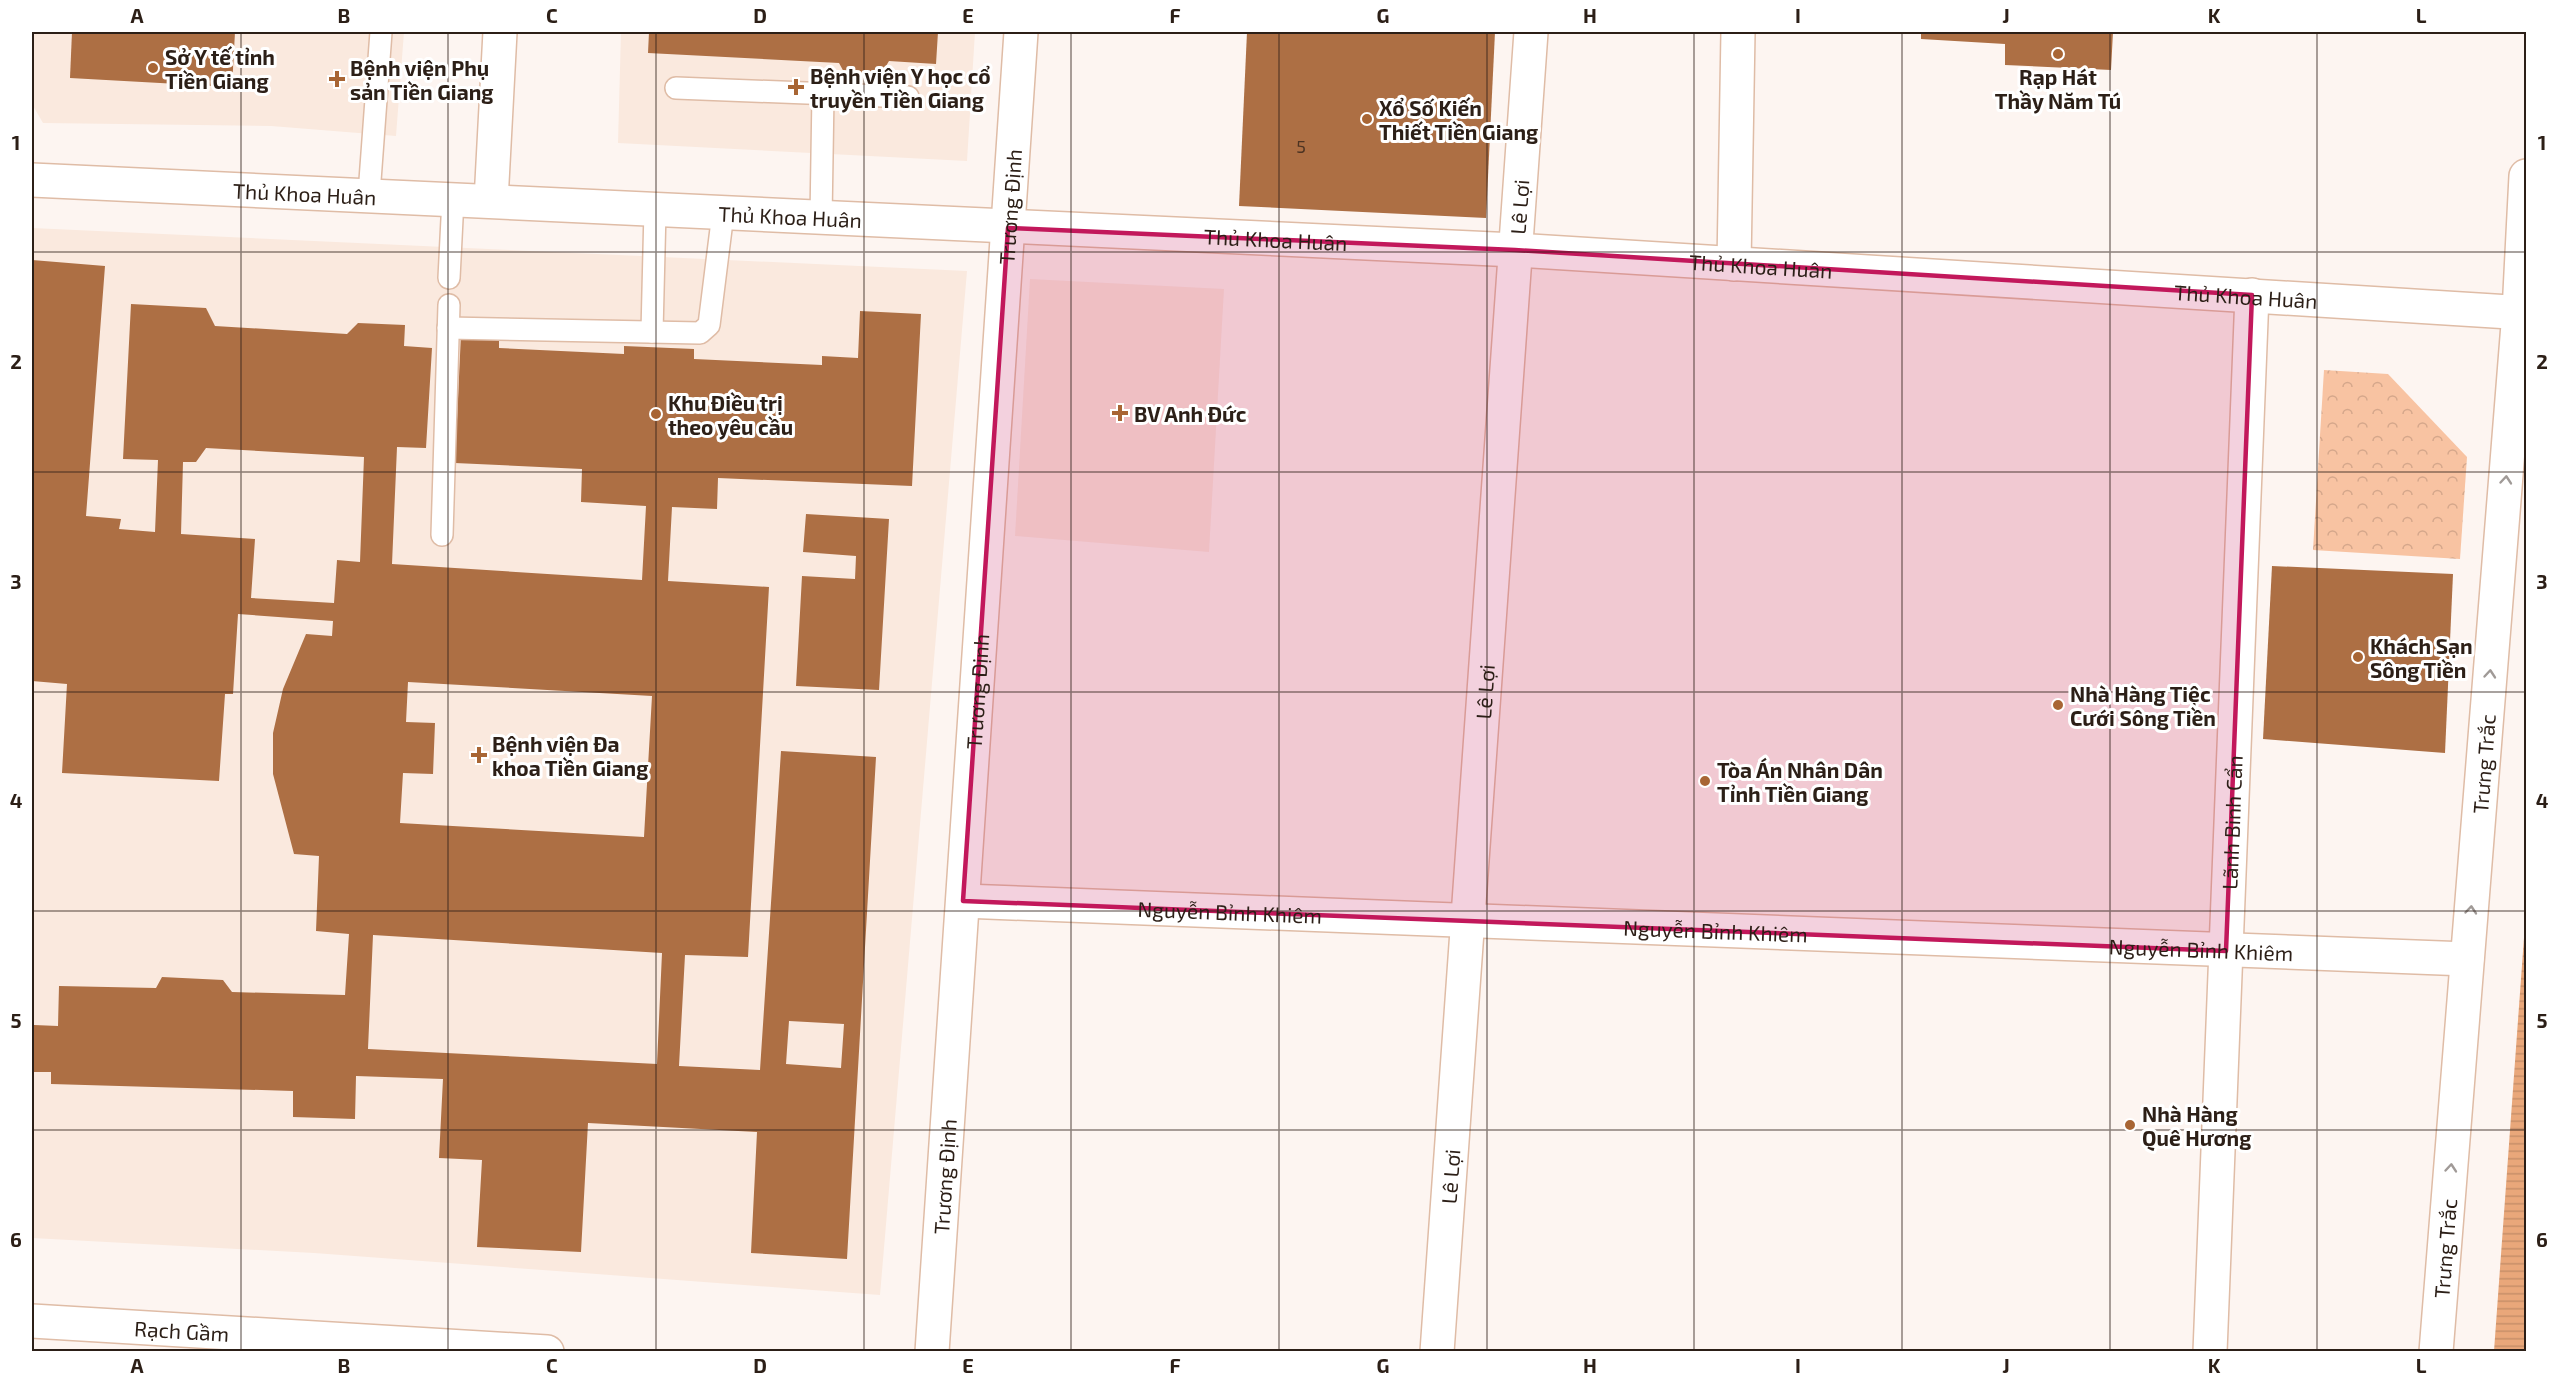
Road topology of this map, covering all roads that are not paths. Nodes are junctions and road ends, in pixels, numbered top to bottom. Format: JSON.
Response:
{"nodes":[{"id":1,"x":381,"y":32,"type":"edge"},
{"id":2,"x":500,"y":32,"type":"edge"},
{"id":3,"x":1021,"y":32,"type":"edge"},
{"id":4,"x":1531,"y":32,"type":"edge"},
{"id":5,"x":1738,"y":32,"type":"edge"},
{"id":6,"x":676,"y":88,"type":"dead end"},
{"id":7,"x":823,"y":94,"type":"junction"},
{"id":8,"x":908,"y":98,"type":"dead end"},
{"id":9,"x":2526,"y":176,"type":"edge"},
{"id":10,"x":32,"y":180,"type":"edge"},
{"id":11,"x":369,"y":194,"type":"junction"},
{"id":12,"x":453,"y":199,"type":"junction"},
{"id":13,"x":491,"y":201,"type":"junction"},
{"id":14,"x":655,"y":210,"type":"junction"},
{"id":15,"x":723,"y":213,"type":"junction"},
{"id":16,"x":820,"y":218,"type":"junction"},
{"id":17,"x":1008,"y":228,"type":"junction"},
{"id":18,"x":1515,"y":250,"type":"junction"},
{"id":19,"x":1734,"y":264,"type":"junction"},
{"id":20,"x":449,"y":278,"type":"dead end"},
{"id":21,"x":2252,"y":295,"type":"junction"},
{"id":22,"x":449,"y":305,"type":"dead end"},
{"id":23,"x":2523,"y":312,"type":"edge"},
{"id":24,"x":448,"y":328,"type":"junction"},
{"id":25,"x":652,"y":332,"type":"junction"},
{"id":26,"x":442,"y":535,"type":"dead end"},
{"id":27,"x":963,"y":901,"type":"junction"},
{"id":28,"x":1467,"y":921,"type":"junction"},
{"id":29,"x":2226,"y":951,"type":"junction"},
{"id":30,"x":2468,"y":959,"type":"junction"},
{"id":31,"x":32,"y":1321,"type":"edge"},
{"id":32,"x":547,"y":1352,"type":"edge"},
{"id":33,"x":932,"y":1352,"type":"edge"},
{"id":34,"x":1437,"y":1352,"type":"edge"},
{"id":35,"x":2210,"y":1352,"type":"edge"},
{"id":36,"x":2436,"y":1352,"type":"edge"}],
"edges":[{"from":1,"to":11,"type":"lane"},
{"from":2,"to":13,"type":"street"},
{"from":3,"to":17,"type":"street","name":"Trương Định"},
{"from":4,"to":18,"type":"street","name":"Lê Lợi"},
{"from":5,"to":19,"type":"street"},
{"from":6,"to":7,"type":"lane"},
{"from":7,"to":8,"type":"lane"},
{"from":7,"to":16,"type":"lane"},
{"from":9,"to":23,"type":"street","name":"Trưng Trắc"},
{"from":10,"to":11,"type":"street","name":"Thủ Khoa Huân"},
{"from":11,"to":12,"type":"street","name":"Thủ Khoa Huân"},
{"from":12,"to":13,"type":"street","name":"Thủ Khoa Huân"},
{"from":12,"to":20,"type":"lane"},
{"from":13,"to":14,"type":"street","name":"Thủ Khoa Huân"},
{"from":14,"to":15,"type":"street","name":"Thủ Khoa Huân"},
{"from":14,"to":25,"type":"lane"},
{"from":15,"to":16,"type":"street","name":"Thủ Khoa Huân"},
{"from":15,"to":25,"type":"lane"},
{"from":16,"to":17,"type":"street","name":"Thủ Khoa Huân"},
{"from":17,"to":18,"type":"street","name":"Thủ Khoa Huân"},
{"from":17,"to":27,"type":"street","name":"Trương Định"},
{"from":18,"to":19,"type":"street","name":"Thủ Khoa Huân"},
{"from":18,"to":28,"type":"street","name":"Lê Lợi"},
{"from":19,"to":21,"type":"street","name":"Thủ Khoa Huân"},
{"from":21,"to":23,"type":"street","name":"Thủ Khoa Huân"},
{"from":21,"to":29,"type":"street","name":"Lãnh Binh Cẩn"},
{"from":22,"to":24,"type":"lane"},
{"from":30,"to":23,"type":"street","name":"Trưng Trắc","one_way":true},
{"from":24,"to":25,"type":"lane"},
{"from":24,"to":26,"type":"lane"},
{"from":27,"to":28,"type":"street","name":"Nguyễn Bỉnh Khiêm"},
{"from":27,"to":33,"type":"street","name":"Trương Định"},
{"from":28,"to":29,"type":"street","name":"Nguyễn Bỉnh Khiêm"},
{"from":28,"to":34,"type":"street","name":"Lê Lợi"},
{"from":29,"to":30,"type":"street","name":"Nguyễn Bỉnh Khiêm"},
{"from":29,"to":35,"type":"street","name":"Lãnh Binh Cẩn"},
{"from":36,"to":30,"type":"street","name":"Trưng Trắc","one_way":true},
{"from":31,"to":32,"type":"street","name":"Rạch Gầm"}]}
